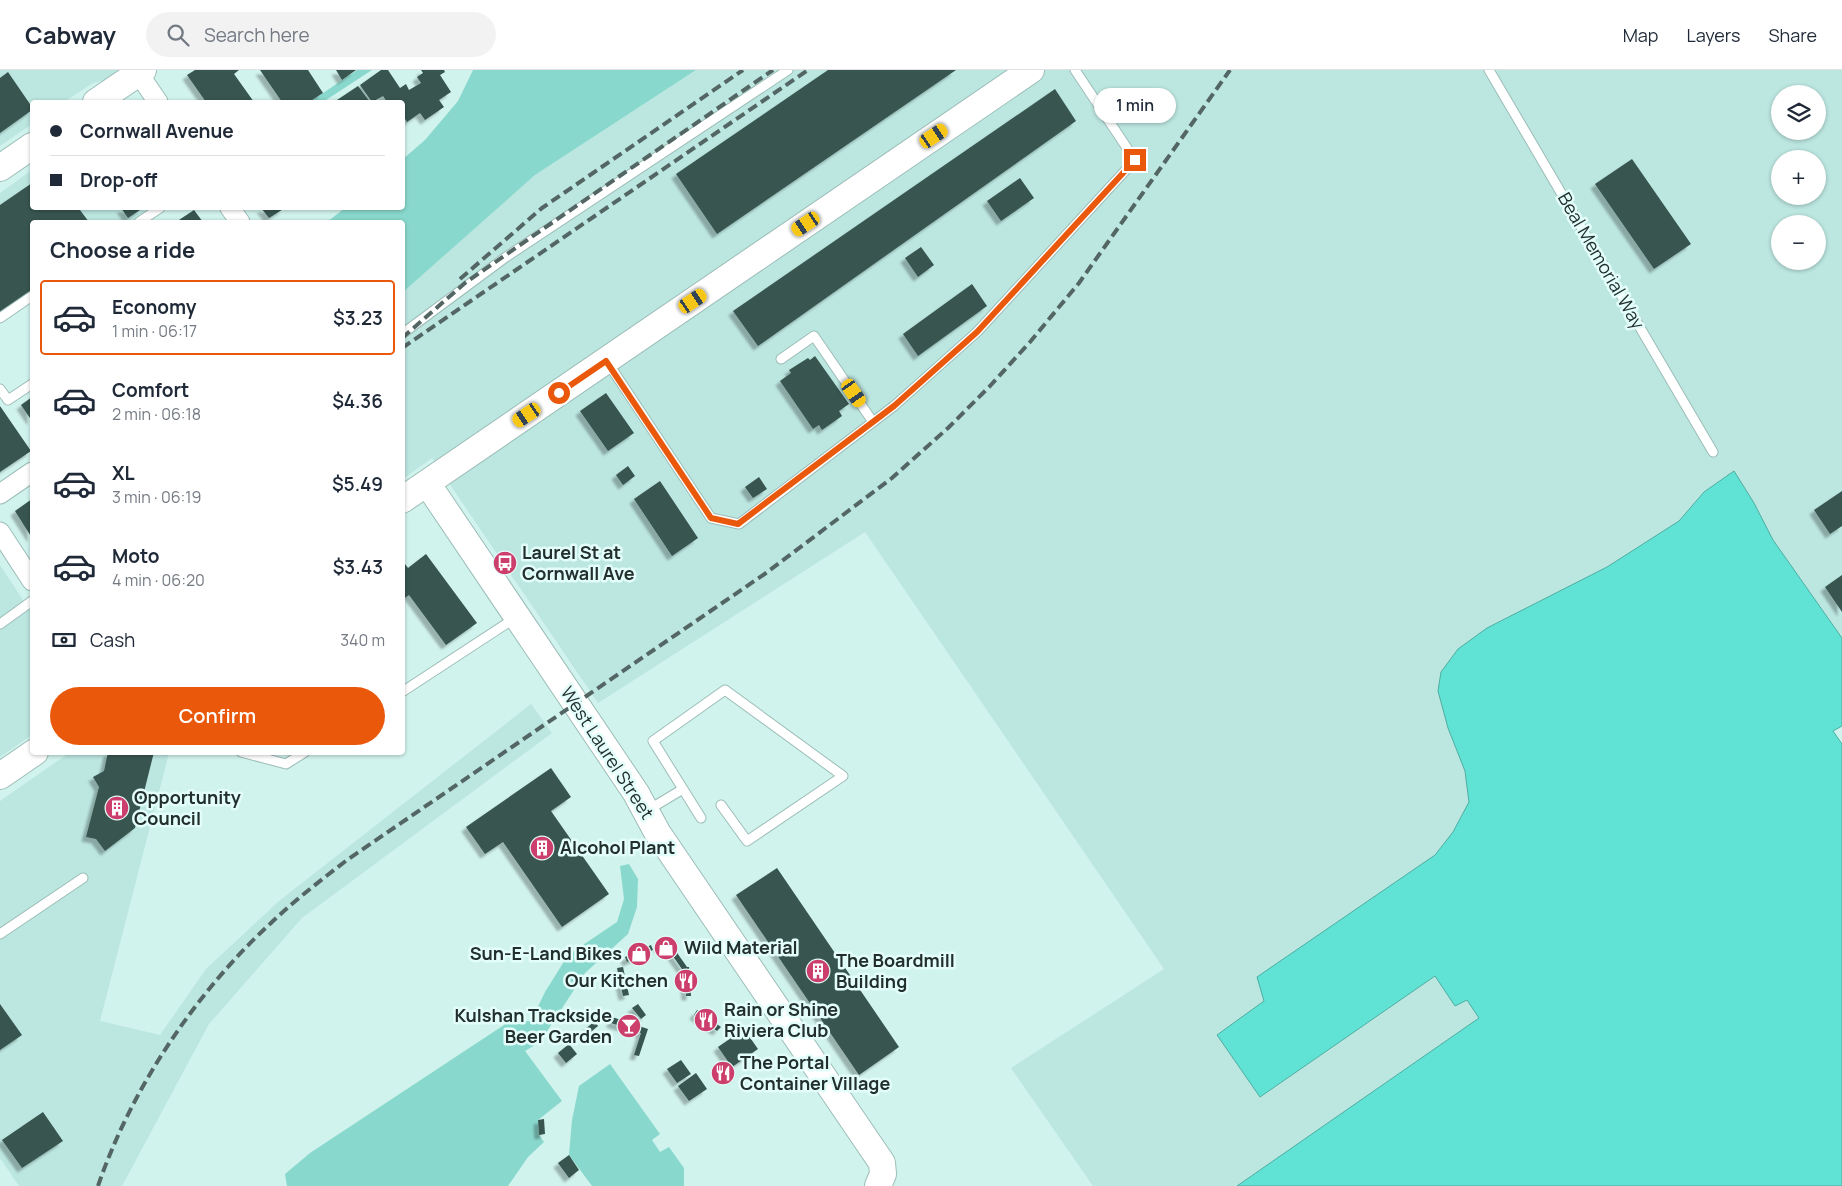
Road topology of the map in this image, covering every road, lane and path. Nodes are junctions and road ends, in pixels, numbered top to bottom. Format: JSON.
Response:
{"nodes":[{"id":1,"x":788,"y":70,"type":"edge"},
{"id":2,"x":1031,"y":70,"type":"edge"},
{"id":3,"x":1075,"y":70,"type":"edge"},
{"id":4,"x":1490,"y":70,"type":"edge"},
{"id":5,"x":139,"y":71,"type":"edge"},
{"id":6,"x":99,"y":100,"type":"edge"},
{"id":7,"x":157,"y":100,"type":"edge"},
{"id":8,"x":30,"y":147,"type":"edge"},
{"id":9,"x":0,"y":168,"type":"edge"},
{"id":10,"x":157,"y":210,"type":"edge"},
{"id":11,"x":144,"y":220,"type":"edge"},
{"id":12,"x":30,"y":297,"type":"edge"},
{"id":13,"x":0,"y":318,"type":"edge"},
{"id":14,"x":405,"y":332,"type":"edge"},
{"id":15,"x":781,"y":359,"type":"dead end"},
{"id":16,"x":606,"y":361,"type":"junction"},
{"id":17,"x":30,"y":385,"type":"edge"},
{"id":18,"x":0,"y":389,"type":"edge"},
{"id":19,"x":874,"y":422,"type":"junction"},
{"id":20,"x":1714,"y":452,"type":"dead end"},
{"id":21,"x":30,"y":473,"type":"edge"},
{"id":22,"x":427,"y":484,"type":"junction"},
{"id":23,"x":0,"y":494,"type":"edge"},
{"id":24,"x":405,"y":498,"type":"edge"},
{"id":25,"x":0,"y":532,"type":"edge"},
{"id":26,"x":30,"y":578,"type":"edge"},
{"id":27,"x":30,"y":602,"type":"edge"},
{"id":28,"x":517,"y":616,"type":"junction"},
{"id":29,"x":0,"y":624,"type":"edge"},
{"id":30,"x":405,"y":690,"type":"edge"},
{"id":31,"x":31,"y":755,"type":"edge"},
{"id":32,"x":252,"y":755,"type":"edge"},
{"id":33,"x":300,"y":755,"type":"edge"},
{"id":34,"x":0,"y":776,"type":"edge"},
{"id":35,"x":683,"y":789,"type":"junction"},
{"id":36,"x":721,"y":804,"type":"dead end"},
{"id":37,"x":646,"y":811,"type":"junction"},
{"id":38,"x":701,"y":818,"type":"dead end"},
{"id":39,"x":83,"y":878,"type":"dead end"},
{"id":40,"x":0,"y":934,"type":"edge"},
{"id":41,"x":881,"y":1180,"type":"edge"}],
"edges":[{"from":1,"to":14,"type":"lane"},
{"from":2,"to":16,"type":"street"},
{"from":3,"to":19,"type":"lane"},
{"from":4,"to":20,"type":"lane","name":"Beal Memorial Way"},
{"from":5,"to":6,"type":"street"},
{"from":5,"to":7,"type":"street"},
{"from":8,"to":9,"type":"street"},
{"from":10,"to":11,"type":"lane"},
{"from":12,"to":13,"type":"lane"},
{"from":15,"to":19,"type":"lane"},
{"from":16,"to":19,"type":"lane"},
{"from":16,"to":22,"type":"street"},
{"from":17,"to":18,"type":"lane"},
{"from":21,"to":23,"type":"street"},
{"from":22,"to":24,"type":"street"},
{"from":22,"to":28,"type":"street","name":"West Laurel Street"},
{"from":25,"to":26,"type":"street"},
{"from":27,"to":29,"type":"lane"},
{"from":28,"to":30,"type":"lane"},
{"from":28,"to":37,"type":"street","name":"West Laurel Street"},
{"from":31,"to":34,"type":"street"},
{"from":32,"to":33,"type":"lane"},
{"from":35,"to":36,"type":"lane"},
{"from":35,"to":37,"type":"lane"},
{"from":35,"to":38,"type":"lane"},
{"from":37,"to":41,"type":"street","name":"West Laurel Street"},
{"from":39,"to":40,"type":"lane"}]}
